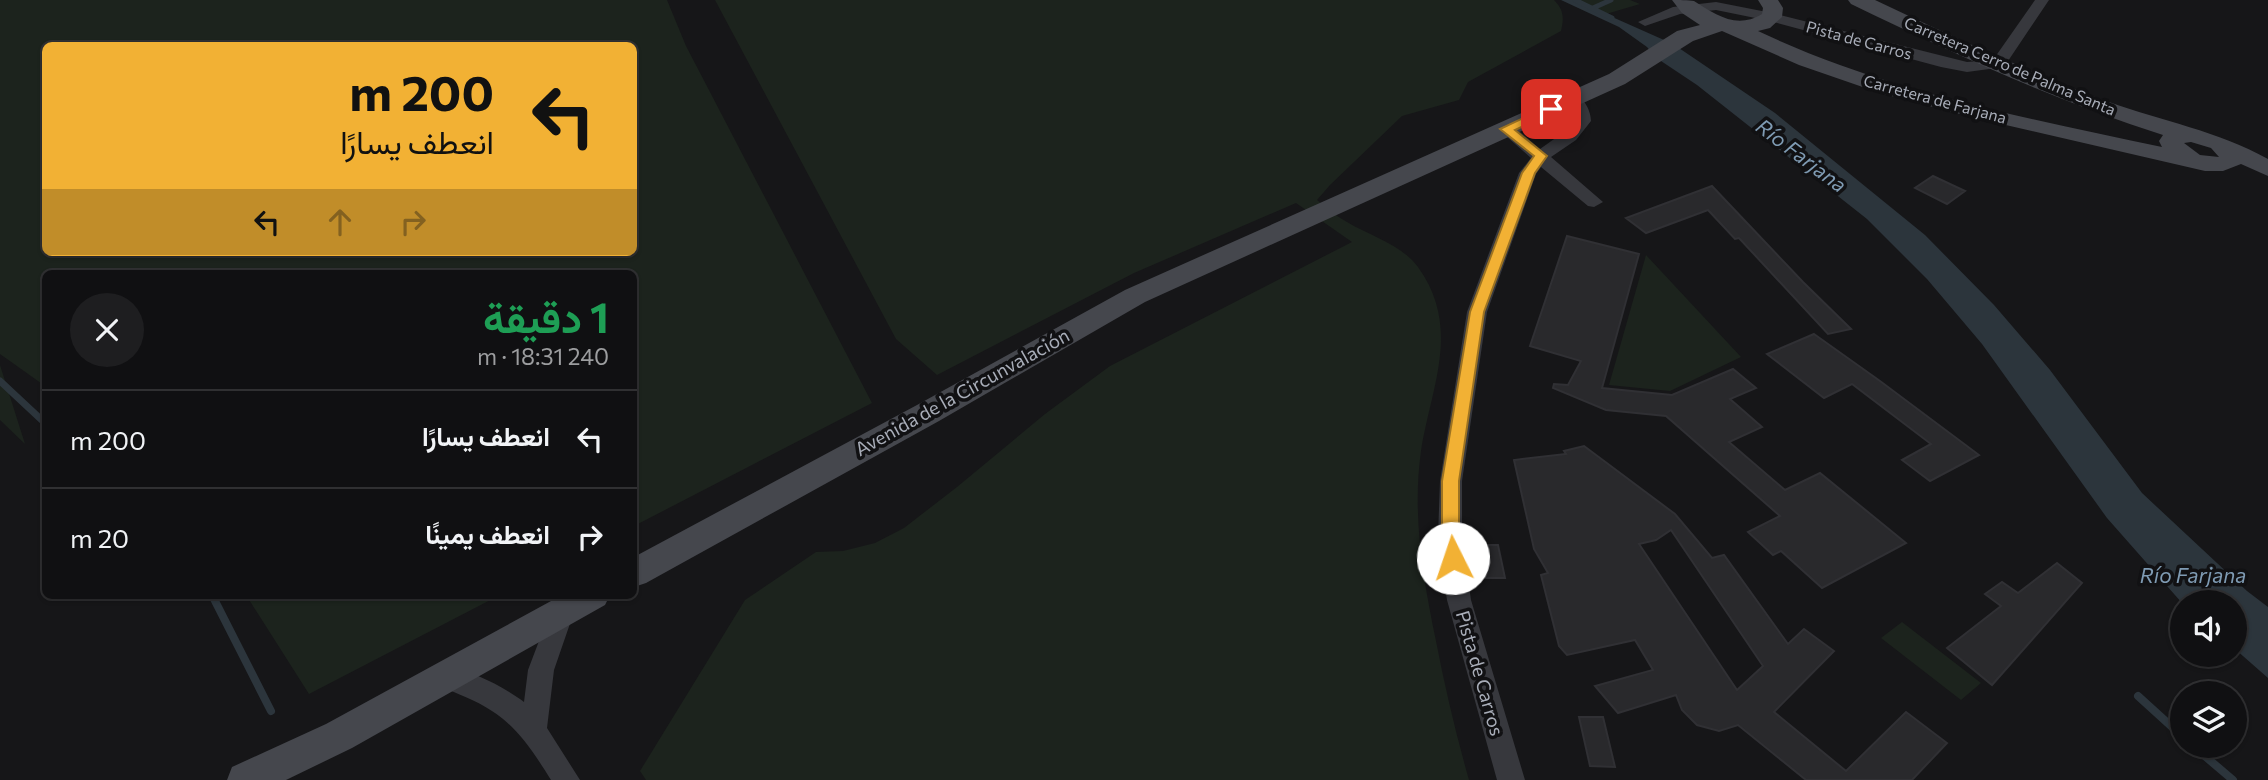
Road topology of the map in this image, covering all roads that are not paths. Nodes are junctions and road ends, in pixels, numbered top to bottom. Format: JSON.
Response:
{"nodes":[{"id":1,"x":1858,"y":0,"type":"edge"},
{"id":2,"x":2042,"y":0,"type":"edge"},
{"id":3,"x":1684,"y":4,"type":"edge"},
{"id":4,"x":1767,"y":14,"type":"edge"},
{"id":5,"x":1645,"y":22,"type":"dead end"},
{"id":6,"x":1727,"y":25,"type":"junction"},
{"id":7,"x":1685,"y":36,"type":"junction"},
{"id":8,"x":1773,"y":46,"type":"junction"},
{"id":9,"x":1998,"y":64,"type":"junction"},
{"id":10,"x":1574,"y":99,"type":"junction"},
{"id":11,"x":1506,"y":129,"type":"junction"},
{"id":12,"x":2175,"y":138,"type":"junction"},
{"id":13,"x":2101,"y":140,"type":"junction"},
{"id":14,"x":1541,"y":156,"type":"junction"},
{"id":15,"x":2210,"y":156,"type":"junction"},
{"id":16,"x":2268,"y":169,"type":"edge"},
{"id":17,"x":2268,"y":179,"type":"edge"},
{"id":18,"x":1594,"y":202,"type":"dead end"},
{"id":19,"x":637,"y":571,"type":"edge"},
{"id":20,"x":578,"y":603,"type":"edge"},
{"id":21,"x":444,"y":677,"type":"junction"},
{"id":22,"x":534,"y":728,"type":"junction"},
{"id":23,"x":246,"y":780,"type":"edge"},
{"id":24,"x":566,"y":780,"type":"edge"},
{"id":25,"x":1511,"y":780,"type":"edge"}],
"edges":[{"from":1,"to":9,"type":"main road","name":"Carretera Cerro de Palma Santa"},
{"from":2,"to":9,"type":"street"},
{"from":3,"to":4,"type":"street","name":"Pista de Carros"},
{"from":3,"to":5,"type":"street","name":"Pista de Carros"},
{"from":3,"to":6,"type":"main road","name":"Carretera de Farjana"},
{"from":3,"to":7,"type":"main road"},
{"from":4,"to":6,"type":"main road"},
{"from":4,"to":8,"type":"main road"},
{"from":4,"to":9,"type":"street","name":"Pista de Carros"},
{"from":6,"to":7,"type":"main road","name":"Avenida de la Circunvalación"},
{"from":6,"to":8,"type":"main road","name":"Carretera de Farjana"},
{"from":7,"to":10,"type":"main road","name":"Avenida de la Circunvalación"},
{"from":8,"to":13,"type":"main road","name":"Carretera de Farjana"},
{"from":9,"to":12,"type":"main road","name":"Carretera Cerro de Palma Santa"},
{"from":10,"to":11,"type":"main road","name":"Avenida de la Circunvalación"},
{"from":10,"to":14,"type":"street","name":"Pista de Carros"},
{"from":11,"to":14,"type":"street"},
{"from":11,"to":19,"type":"main road","name":"Avenida de la Circunvalación"},
{"from":12,"to":13,"type":"main road","name":"Carretera de Farjana"},
{"from":12,"to":15,"type":"main road"},
{"from":13,"to":15,"type":"main road","name":"Carretera de Farjana"},
{"from":14,"to":18,"type":"street"},
{"from":14,"to":25,"type":"street","name":"Pista de Carros"},
{"from":15,"to":16,"type":"main road","name":"Carretera de Farjana"},
{"from":15,"to":17,"type":"main road","name":"Carretera de Farjana"},
{"from":20,"to":21,"type":"main road"},
{"from":20,"to":22,"type":"street"},
{"from":21,"to":22,"type":"street"},
{"from":21,"to":23,"type":"main road"},
{"from":22,"to":24,"type":"street"}]}
